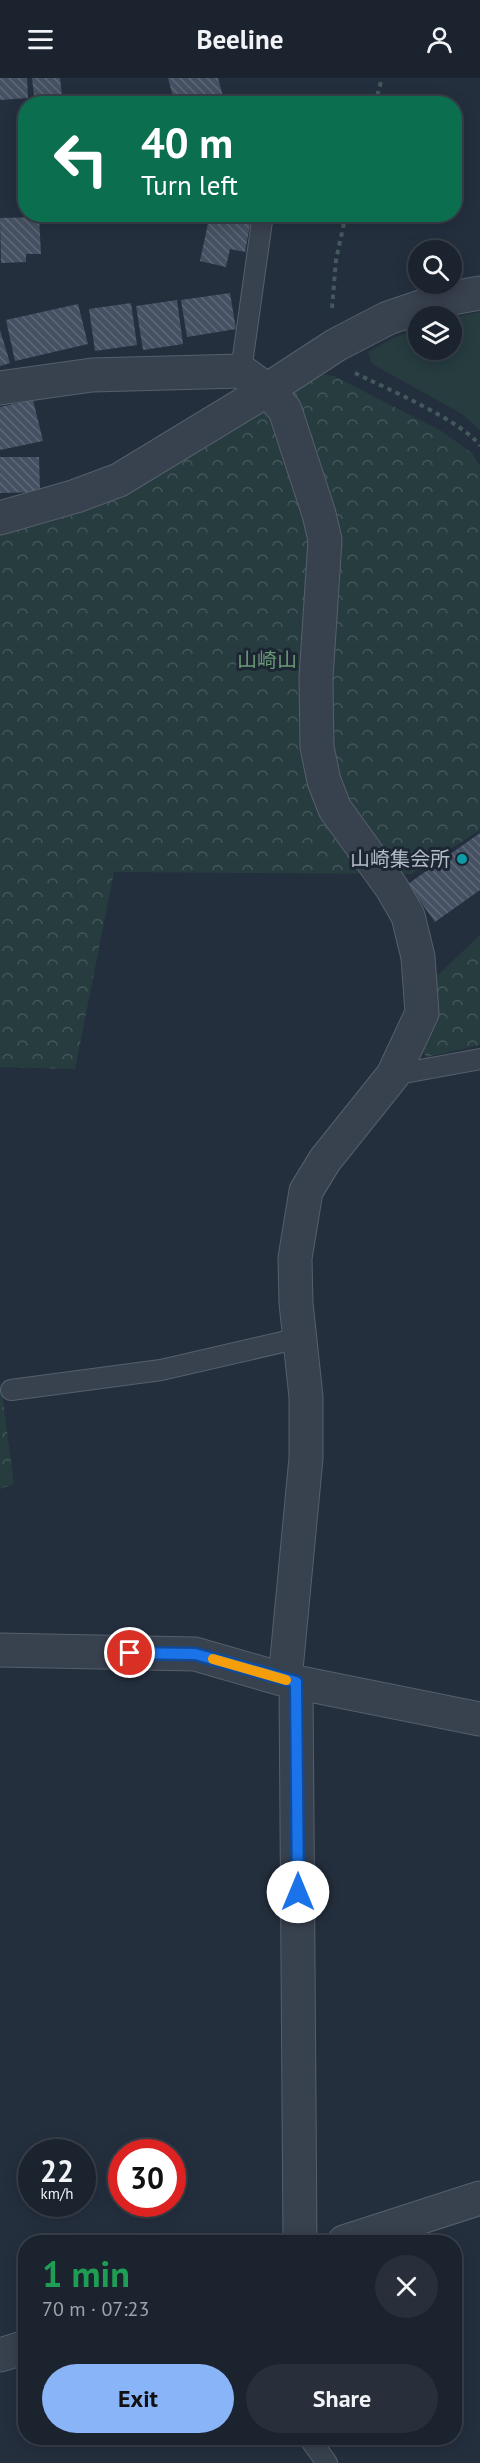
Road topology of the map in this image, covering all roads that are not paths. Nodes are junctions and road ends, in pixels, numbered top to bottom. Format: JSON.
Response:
{"nodes":[{"id":1,"x":262,"y":222,"type":"edge"},
{"id":2,"x":480,"y":293,"type":"edge"},
{"id":3,"x":241,"y":370,"type":"junction"},
{"id":4,"x":0,"y":388,"type":"edge"},
{"id":5,"x":267,"y":390,"type":"junction"},
{"id":6,"x":0,"y":518,"type":"edge"},
{"id":7,"x":480,"y":1059,"type":"edge"},
{"id":8,"x":393,"y":1075,"type":"junction"},
{"id":9,"x":300,"y":1338,"type":"junction"},
{"id":10,"x":11,"y":1390,"type":"dead end"},
{"id":11,"x":0,"y":1650,"type":"edge"},
{"id":12,"x":291,"y":1681,"type":"junction"},
{"id":13,"x":480,"y":1719,"type":"edge"},
{"id":14,"x":480,"y":2198,"type":"edge"},
{"id":15,"x":300,"y":2235,"type":"edge"},
{"id":16,"x":366,"y":2235,"type":"edge"},
{"id":17,"x":18,"y":2349,"type":"edge"},
{"id":18,"x":0,"y":2355,"type":"edge"},
{"id":19,"x":314,"y":2445,"type":"edge"},
{"id":20,"x":327,"y":2463,"type":"edge"}],
"edges":[{"from":1,"to":3,"type":"lane"},
{"from":2,"to":5,"type":"street"},
{"from":3,"to":4,"type":"street"},
{"from":3,"to":5,"type":"street"},
{"from":5,"to":6,"type":"street"},
{"from":5,"to":8,"type":"street"},
{"from":7,"to":8,"type":"lane"},
{"from":8,"to":9,"type":"street"},
{"from":9,"to":10,"type":"lane"},
{"from":9,"to":12,"type":"street"},
{"from":11,"to":12,"type":"street"},
{"from":12,"to":13,"type":"street"},
{"from":12,"to":15,"type":"street"},
{"from":14,"to":16,"type":"street"},
{"from":17,"to":18,"type":"street"},
{"from":19,"to":20,"type":"lane"}]}
